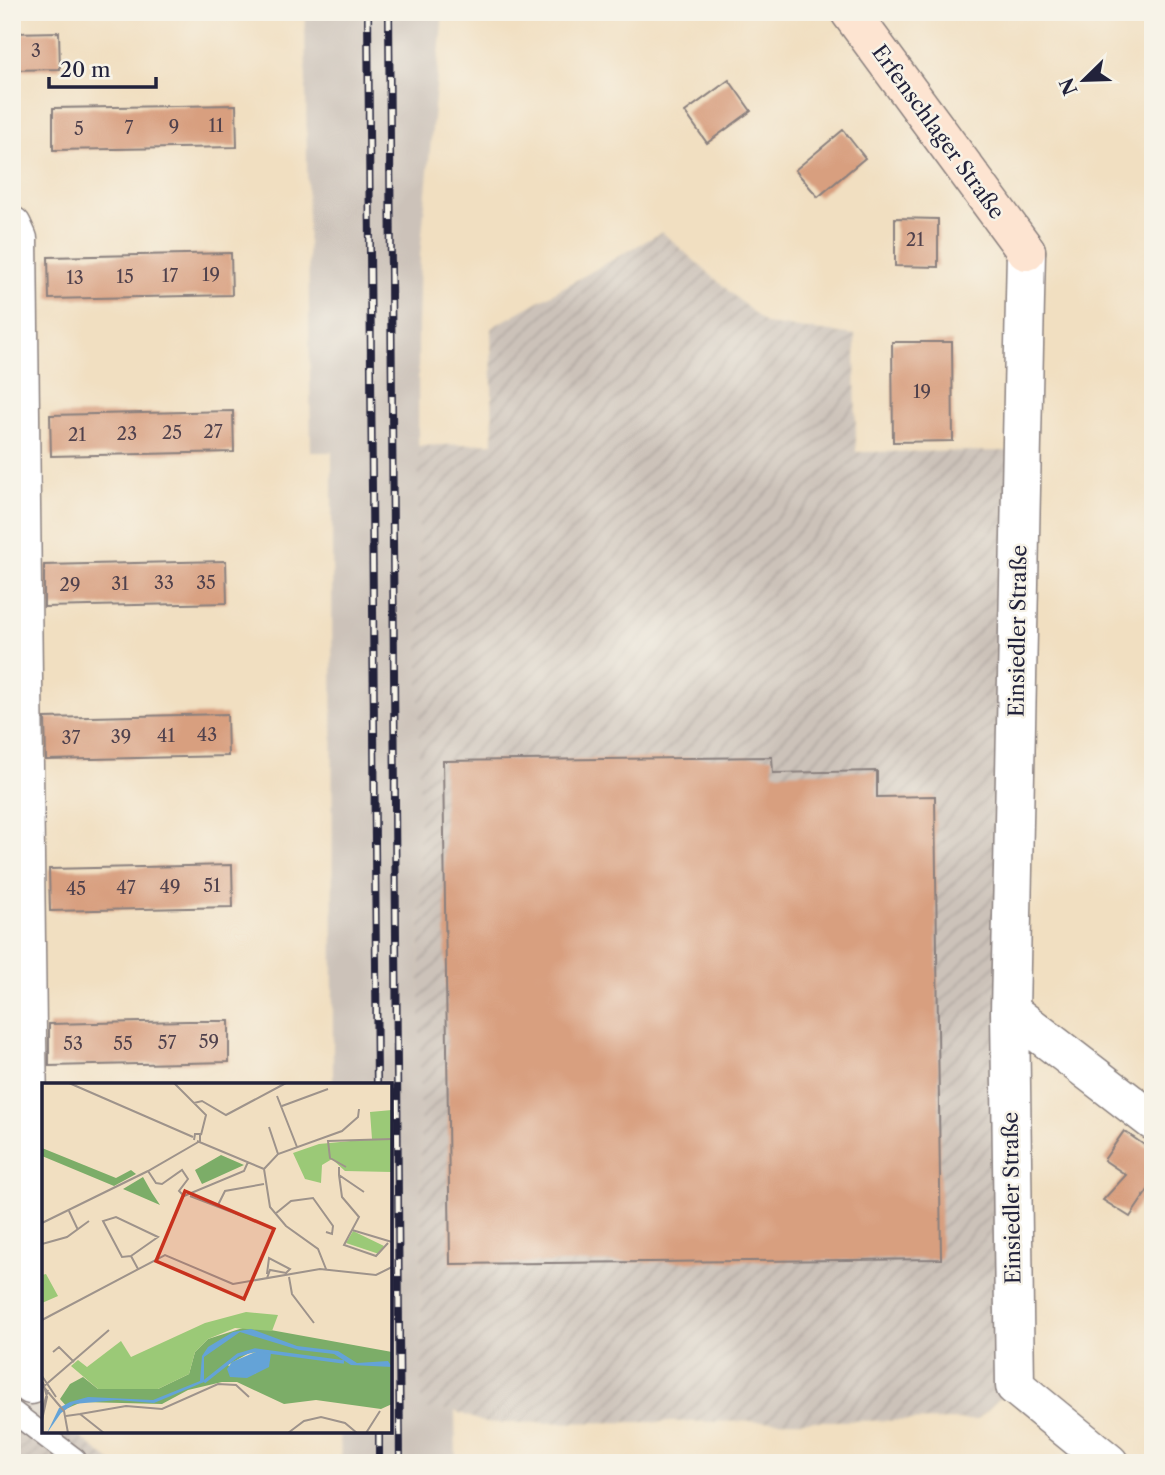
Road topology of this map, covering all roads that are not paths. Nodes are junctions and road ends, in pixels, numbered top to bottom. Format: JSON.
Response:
{"nodes":[{"id":1,"x":850,"y":12,"type":"edge"},
{"id":2,"x":12,"y":226,"type":"edge"},
{"id":3,"x":1026,"y":251,"type":"joint"},
{"id":4,"x":19,"y":932,"type":"edge"},
{"id":5,"x":1010,"y":1011,"type":"junction"},
{"id":6,"x":1153,"y":1121,"type":"edge"},
{"id":7,"x":22,"y":1398,"type":"edge"},
{"id":8,"x":42,"y":1421,"type":"edge"},
{"id":9,"x":52,"y":1433,"type":"edge"},
{"id":10,"x":75,"y":1463,"type":"edge"},
{"id":11,"x":1110,"y":1463,"type":"edge"}],
"edges":[{"from":1,"to":3,"type":"main road","name":"Erfenschlager Straße"},
{"from":2,"to":4,"type":"street"},
{"from":3,"to":5,"type":"street","name":"Einsiedler Straße"},
{"from":4,"to":7,"type":"street"},
{"from":5,"to":6,"type":"street"},
{"from":5,"to":11,"type":"street","name":"Einsiedler Straße"},
{"from":7,"to":8,"type":"lane"},
{"from":9,"to":10,"type":"lane"}]}
